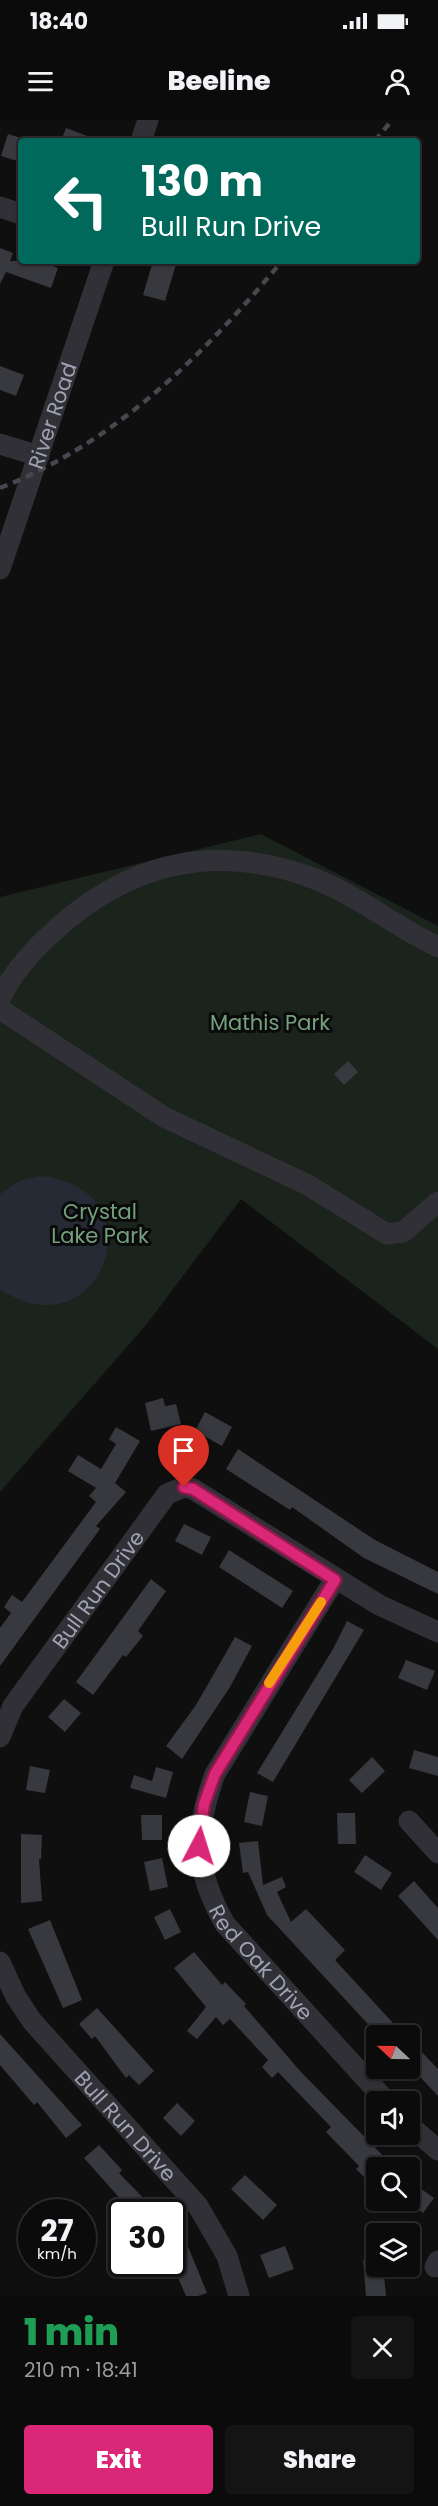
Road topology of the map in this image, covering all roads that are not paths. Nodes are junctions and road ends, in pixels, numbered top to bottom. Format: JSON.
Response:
{"nodes":[{"id":1,"x":148,"y":120,"type":"edge"},
{"id":2,"x":142,"y":138,"type":"edge"},
{"id":3,"x":0,"y":207,"type":"edge"},
{"id":4,"x":18,"y":213,"type":"edge"},
{"id":5,"x":103,"y":264,"type":"edge"},
{"id":6,"x":0,"y":444,"type":"edge"},
{"id":7,"x":39,"y":456,"type":"junction"},
{"id":8,"x":0,"y":569,"type":"edge"},
{"id":9,"x":438,"y":947,"type":"edge"},
{"id":10,"x":0,"y":999,"type":"edge"},
{"id":11,"x":0,"y":1009,"type":"edge"},
{"id":12,"x":438,"y":1202,"type":"edge"},
{"id":13,"x":335,"y":1580,"type":"junction"},
{"id":14,"x":438,"y":1632,"type":"edge"},
{"id":15,"x":0,"y":1737,"type":"edge"},
{"id":16,"x":410,"y":1821,"type":"dead end"},
{"id":17,"x":438,"y":1853,"type":"edge"},
{"id":18,"x":0,"y":1962,"type":"edge"},
{"id":19,"x":377,"y":2091,"type":"edge"},
{"id":20,"x":420,"y":2135,"type":"edge"},
{"id":21,"x":438,"y":2150,"type":"edge"},
{"id":22,"x":239,"y":2296,"type":"edge"}],
"edges":[{"from":1,"to":2,"type":"street"},
{"from":3,"to":4,"type":"street"},
{"from":5,"to":7,"type":"street","name":"River Road"},
{"from":6,"to":7,"type":"street"},
{"from":7,"to":8,"type":"street","name":"River Road"},
{"from":9,"to":10,"type":"street"},
{"from":11,"to":12,"type":"street"},
{"from":13,"to":14,"type":"street","name":"Bull Run Drive"},
{"from":13,"to":15,"type":"street","name":"Bull Run Drive"},
{"from":13,"to":19,"type":"street","name":"Red Oak Drive"},
{"from":16,"to":17,"type":"street"},
{"from":18,"to":22,"type":"street","name":"Bull Run Drive"},
{"from":20,"to":21,"type":"street"}]}
